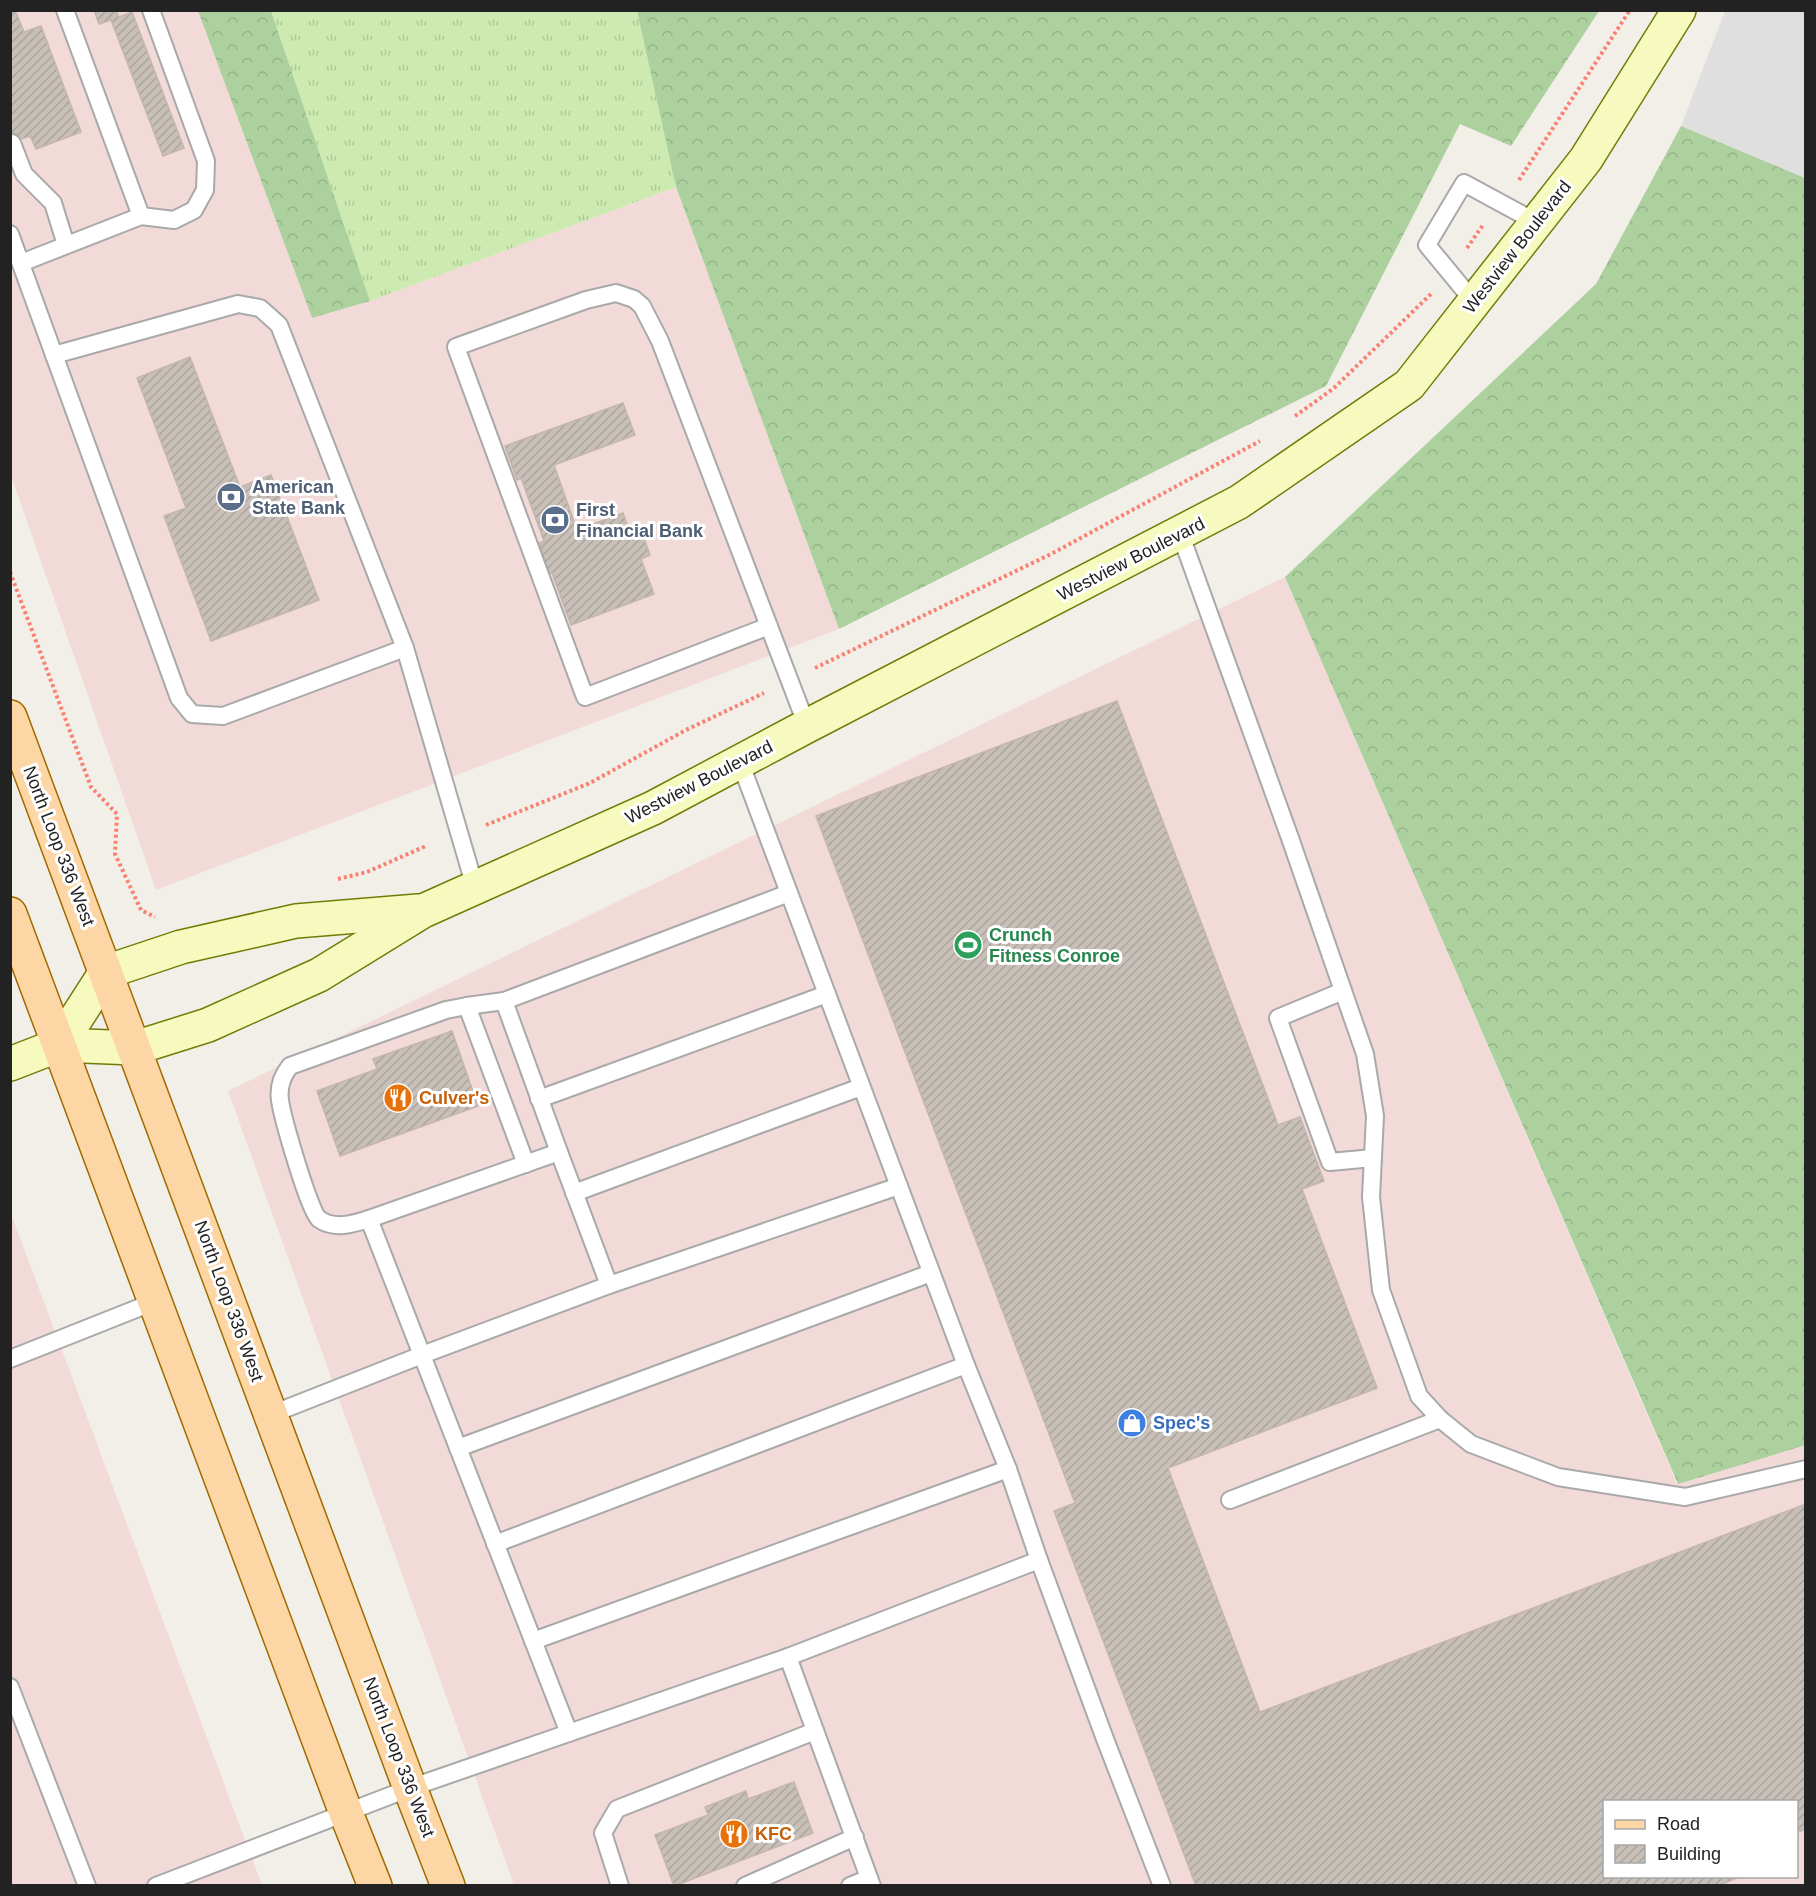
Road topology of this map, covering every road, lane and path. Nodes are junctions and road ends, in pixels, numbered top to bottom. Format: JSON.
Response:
{"nodes":[{"id":1,"x":65,"y":10,"type":"edge"},
{"id":2,"x":151,"y":10,"type":"edge"},
{"id":3,"x":1630,"y":10,"type":"edge"},
{"id":4,"x":1679,"y":10,"type":"edge"},
{"id":5,"x":12,"y":143,"type":"dead end"},
{"id":6,"x":1515,"y":185,"type":"dead end"},
{"id":7,"x":141,"y":216,"type":"junction"},
{"id":8,"x":1536,"y":222,"type":"junction"},
{"id":9,"x":1484,"y":225,"type":"dead end"},
{"id":10,"x":10,"y":234,"type":"edge"},
{"id":11,"x":66,"y":245,"type":"junction"},
{"id":12,"x":1461,"y":256,"type":"dead end"},
{"id":13,"x":21,"y":262,"type":"junction"},
{"id":14,"x":1437,"y":288,"type":"dead end"},
{"id":15,"x":1474,"y":302,"type":"junction"},
{"id":16,"x":54,"y":355,"type":"junction"},
{"id":17,"x":1290,"y":420,"type":"dead end"},
{"id":18,"x":1264,"y":439,"type":"dead end"},
{"id":19,"x":1180,"y":533,"type":"junction"},
{"id":20,"x":10,"y":572,"type":"edge"},
{"id":21,"x":769,"y":626,"type":"junction"},
{"id":22,"x":405,"y":648,"type":"junction"},
{"id":23,"x":815,"y":668,"type":"dead end"},
{"id":24,"x":764,"y":693,"type":"dead end"},
{"id":25,"x":10,"y":717,"type":"edge"},
{"id":26,"x":807,"y":726,"type":"junction"},
{"id":27,"x":740,"y":762,"type":"junction"},
{"id":28,"x":482,"y":826,"type":"dead end"},
{"id":29,"x":426,"y":846,"type":"dead end"},
{"id":30,"x":334,"y":880,"type":"dead end"},
{"id":31,"x":475,"y":887,"type":"junction"},
{"id":32,"x":789,"y":893,"type":"junction"},
{"id":33,"x":423,"y":911,"type":"junction"},
{"id":34,"x":10,"y":914,"type":"edge"},
{"id":35,"x":158,"y":919,"type":"dead end"},
{"id":36,"x":106,"y":972,"type":"junction"},
{"id":37,"x":1343,"y":991,"type":"junction"},
{"id":38,"x":827,"y":994,"type":"junction"},
{"id":39,"x":504,"y":1001,"type":"junction"},
{"id":40,"x":467,"y":1006,"type":"junction"},
{"id":41,"x":58,"y":1045,"type":"junction"},
{"id":42,"x":135,"y":1048,"type":"junction"},
{"id":43,"x":10,"y":1064,"type":"edge"},
{"id":44,"x":861,"y":1087,"type":"junction"},
{"id":45,"x":539,"y":1099,"type":"junction"},
{"id":46,"x":559,"y":1152,"type":"junction"},
{"id":47,"x":1373,"y":1158,"type":"junction"},
{"id":48,"x":526,"y":1164,"type":"junction"},
{"id":49,"x":899,"y":1186,"type":"junction"},
{"id":50,"x":574,"y":1193,"type":"junction"},
{"id":51,"x":369,"y":1219,"type":"junction"},
{"id":52,"x":931,"y":1273,"type":"junction"},
{"id":53,"x":609,"y":1285,"type":"junction"},
{"id":54,"x":156,"y":1301,"type":"junction"},
{"id":55,"x":422,"y":1355,"type":"junction"},
{"id":56,"x":10,"y":1359,"type":"edge"},
{"id":57,"x":966,"y":1365,"type":"junction"},
{"id":58,"x":272,"y":1414,"type":"junction"},
{"id":59,"x":1440,"y":1419,"type":"junction"},
{"id":60,"x":458,"y":1448,"type":"junction"},
{"id":61,"x":1008,"y":1469,"type":"junction"},
{"id":62,"x":1806,"y":1469,"type":"edge"},
{"id":63,"x":1230,"y":1500,"type":"dead end"},
{"id":64,"x":495,"y":1544,"type":"junction"},
{"id":65,"x":1039,"y":1560,"type":"junction"},
{"id":66,"x":533,"y":1641,"type":"junction"},
{"id":67,"x":788,"y":1657,"type":"junction"},
{"id":68,"x":10,"y":1687,"type":"edge"},
{"id":69,"x":815,"y":1731,"type":"junction"},
{"id":70,"x":569,"y":1733,"type":"junction"},
{"id":71,"x":410,"y":1788,"type":"junction"},
{"id":72,"x":346,"y":1813,"type":"junction"},
{"id":73,"x":855,"y":1837,"type":"junction"},
{"id":74,"x":871,"y":1882,"type":"edge"},
{"id":75,"x":87,"y":1886,"type":"edge"},
{"id":76,"x":156,"y":1886,"type":"edge"},
{"id":77,"x":375,"y":1886,"type":"edge"},
{"id":78,"x":448,"y":1886,"type":"edge"},
{"id":79,"x":620,"y":1886,"type":"edge"},
{"id":80,"x":745,"y":1886,"type":"edge"},
{"id":81,"x":850,"y":1886,"type":"edge"},
{"id":82,"x":1162,"y":1886,"type":"edge"}],
"edges":[{"from":1,"to":7,"type":"lane"},
{"from":2,"to":7,"type":"lane"},
{"from":3,"to":6,"type":"path"},
{"from":4,"to":8,"type":"street","name":"Westview Boulevard"},
{"from":5,"to":11,"type":"lane"},
{"from":7,"to":11,"type":"lane"},
{"from":8,"to":15,"type":"street","name":"Westview Boulevard"},
{"from":8,"to":15,"type":"lane"},
{"from":9,"to":12,"type":"path"},
{"from":10,"to":13,"type":"lane"},
{"from":11,"to":13,"type":"lane"},
{"from":13,"to":16,"type":"lane"},
{"from":14,"to":17,"type":"path"},
{"from":15,"to":19,"type":"street","name":"Westview Boulevard"},
{"from":16,"to":22,"type":"lane"},
{"from":16,"to":22,"type":"lane"},
{"from":18,"to":23,"type":"path"},
{"from":19,"to":26,"type":"street","name":"Westview Boulevard"},
{"from":19,"to":37,"type":"lane"},
{"from":20,"to":35,"type":"path"},
{"from":21,"to":21,"type":"lane"},
{"from":21,"to":26,"type":"lane"},
{"from":22,"to":31,"type":"lane"},
{"from":24,"to":28,"type":"path"},
{"from":25,"to":36,"type":"main road","name":"North Loop 336 West"},
{"from":26,"to":27,"type":"street","name":"Westview Boulevard"},
{"from":27,"to":31,"type":"street","name":"Westview Boulevard"},
{"from":27,"to":32,"type":"lane"},
{"from":29,"to":30,"type":"path"},
{"from":31,"to":33,"type":"street","name":"Westview Boulevard"},
{"from":32,"to":38,"type":"lane"},
{"from":32,"to":39,"type":"lane"},
{"from":33,"to":36,"type":"street","name":"Westview Boulevard"},
{"from":33,"to":42,"type":"street","name":"Westview Boulevard"},
{"from":34,"to":41,"type":"main road"},
{"from":36,"to":41,"type":"street"},
{"from":36,"to":42,"type":"main road","name":"North Loop 336 West"},
{"from":37,"to":47,"type":"lane"},
{"from":37,"to":47,"type":"lane"},
{"from":38,"to":44,"type":"lane"},
{"from":38,"to":45,"type":"lane"},
{"from":39,"to":40,"type":"lane"},
{"from":39,"to":45,"type":"lane"},
{"from":40,"to":48,"type":"lane"},
{"from":40,"to":51,"type":"lane"},
{"from":41,"to":42,"type":"street","name":"Westview Boulevard"},
{"from":41,"to":43,"type":"street","name":"Westview Boulevard"},
{"from":41,"to":54,"type":"main road"},
{"from":42,"to":58,"type":"main road","name":"North Loop 336 West"},
{"from":44,"to":49,"type":"lane"},
{"from":44,"to":50,"type":"lane"},
{"from":45,"to":46,"type":"lane"},
{"from":46,"to":48,"type":"lane"},
{"from":46,"to":50,"type":"lane"},
{"from":47,"to":59,"type":"lane"},
{"from":48,"to":51,"type":"lane"},
{"from":49,"to":52,"type":"lane"},
{"from":49,"to":53,"type":"lane"},
{"from":50,"to":53,"type":"lane"},
{"from":51,"to":55,"type":"lane"},
{"from":52,"to":57,"type":"lane"},
{"from":52,"to":60,"type":"lane"},
{"from":53,"to":55,"type":"lane"},
{"from":54,"to":56,"type":"lane"},
{"from":54,"to":72,"type":"main road"},
{"from":55,"to":58,"type":"lane"},
{"from":55,"to":60,"type":"lane"},
{"from":57,"to":61,"type":"lane"},
{"from":57,"to":64,"type":"lane"},
{"from":58,"to":71,"type":"main road","name":"North Loop 336 West"},
{"from":59,"to":62,"type":"lane"},
{"from":59,"to":63,"type":"lane"},
{"from":60,"to":64,"type":"lane"},
{"from":61,"to":65,"type":"lane"},
{"from":61,"to":66,"type":"lane"},
{"from":64,"to":66,"type":"lane"},
{"from":65,"to":67,"type":"lane"},
{"from":65,"to":82,"type":"lane"},
{"from":66,"to":70,"type":"lane"},
{"from":67,"to":69,"type":"lane"},
{"from":67,"to":70,"type":"lane"},
{"from":68,"to":75,"type":"lane"},
{"from":69,"to":73,"type":"lane"},
{"from":69,"to":79,"type":"lane"},
{"from":70,"to":71,"type":"lane"},
{"from":71,"to":72,"type":"lane"},
{"from":71,"to":78,"type":"main road","name":"North Loop 336 West"},
{"from":72,"to":76,"type":"lane"},
{"from":72,"to":77,"type":"main road"},
{"from":73,"to":74,"type":"lane"},
{"from":73,"to":80,"type":"lane"},
{"from":74,"to":81,"type":"lane"}]}
